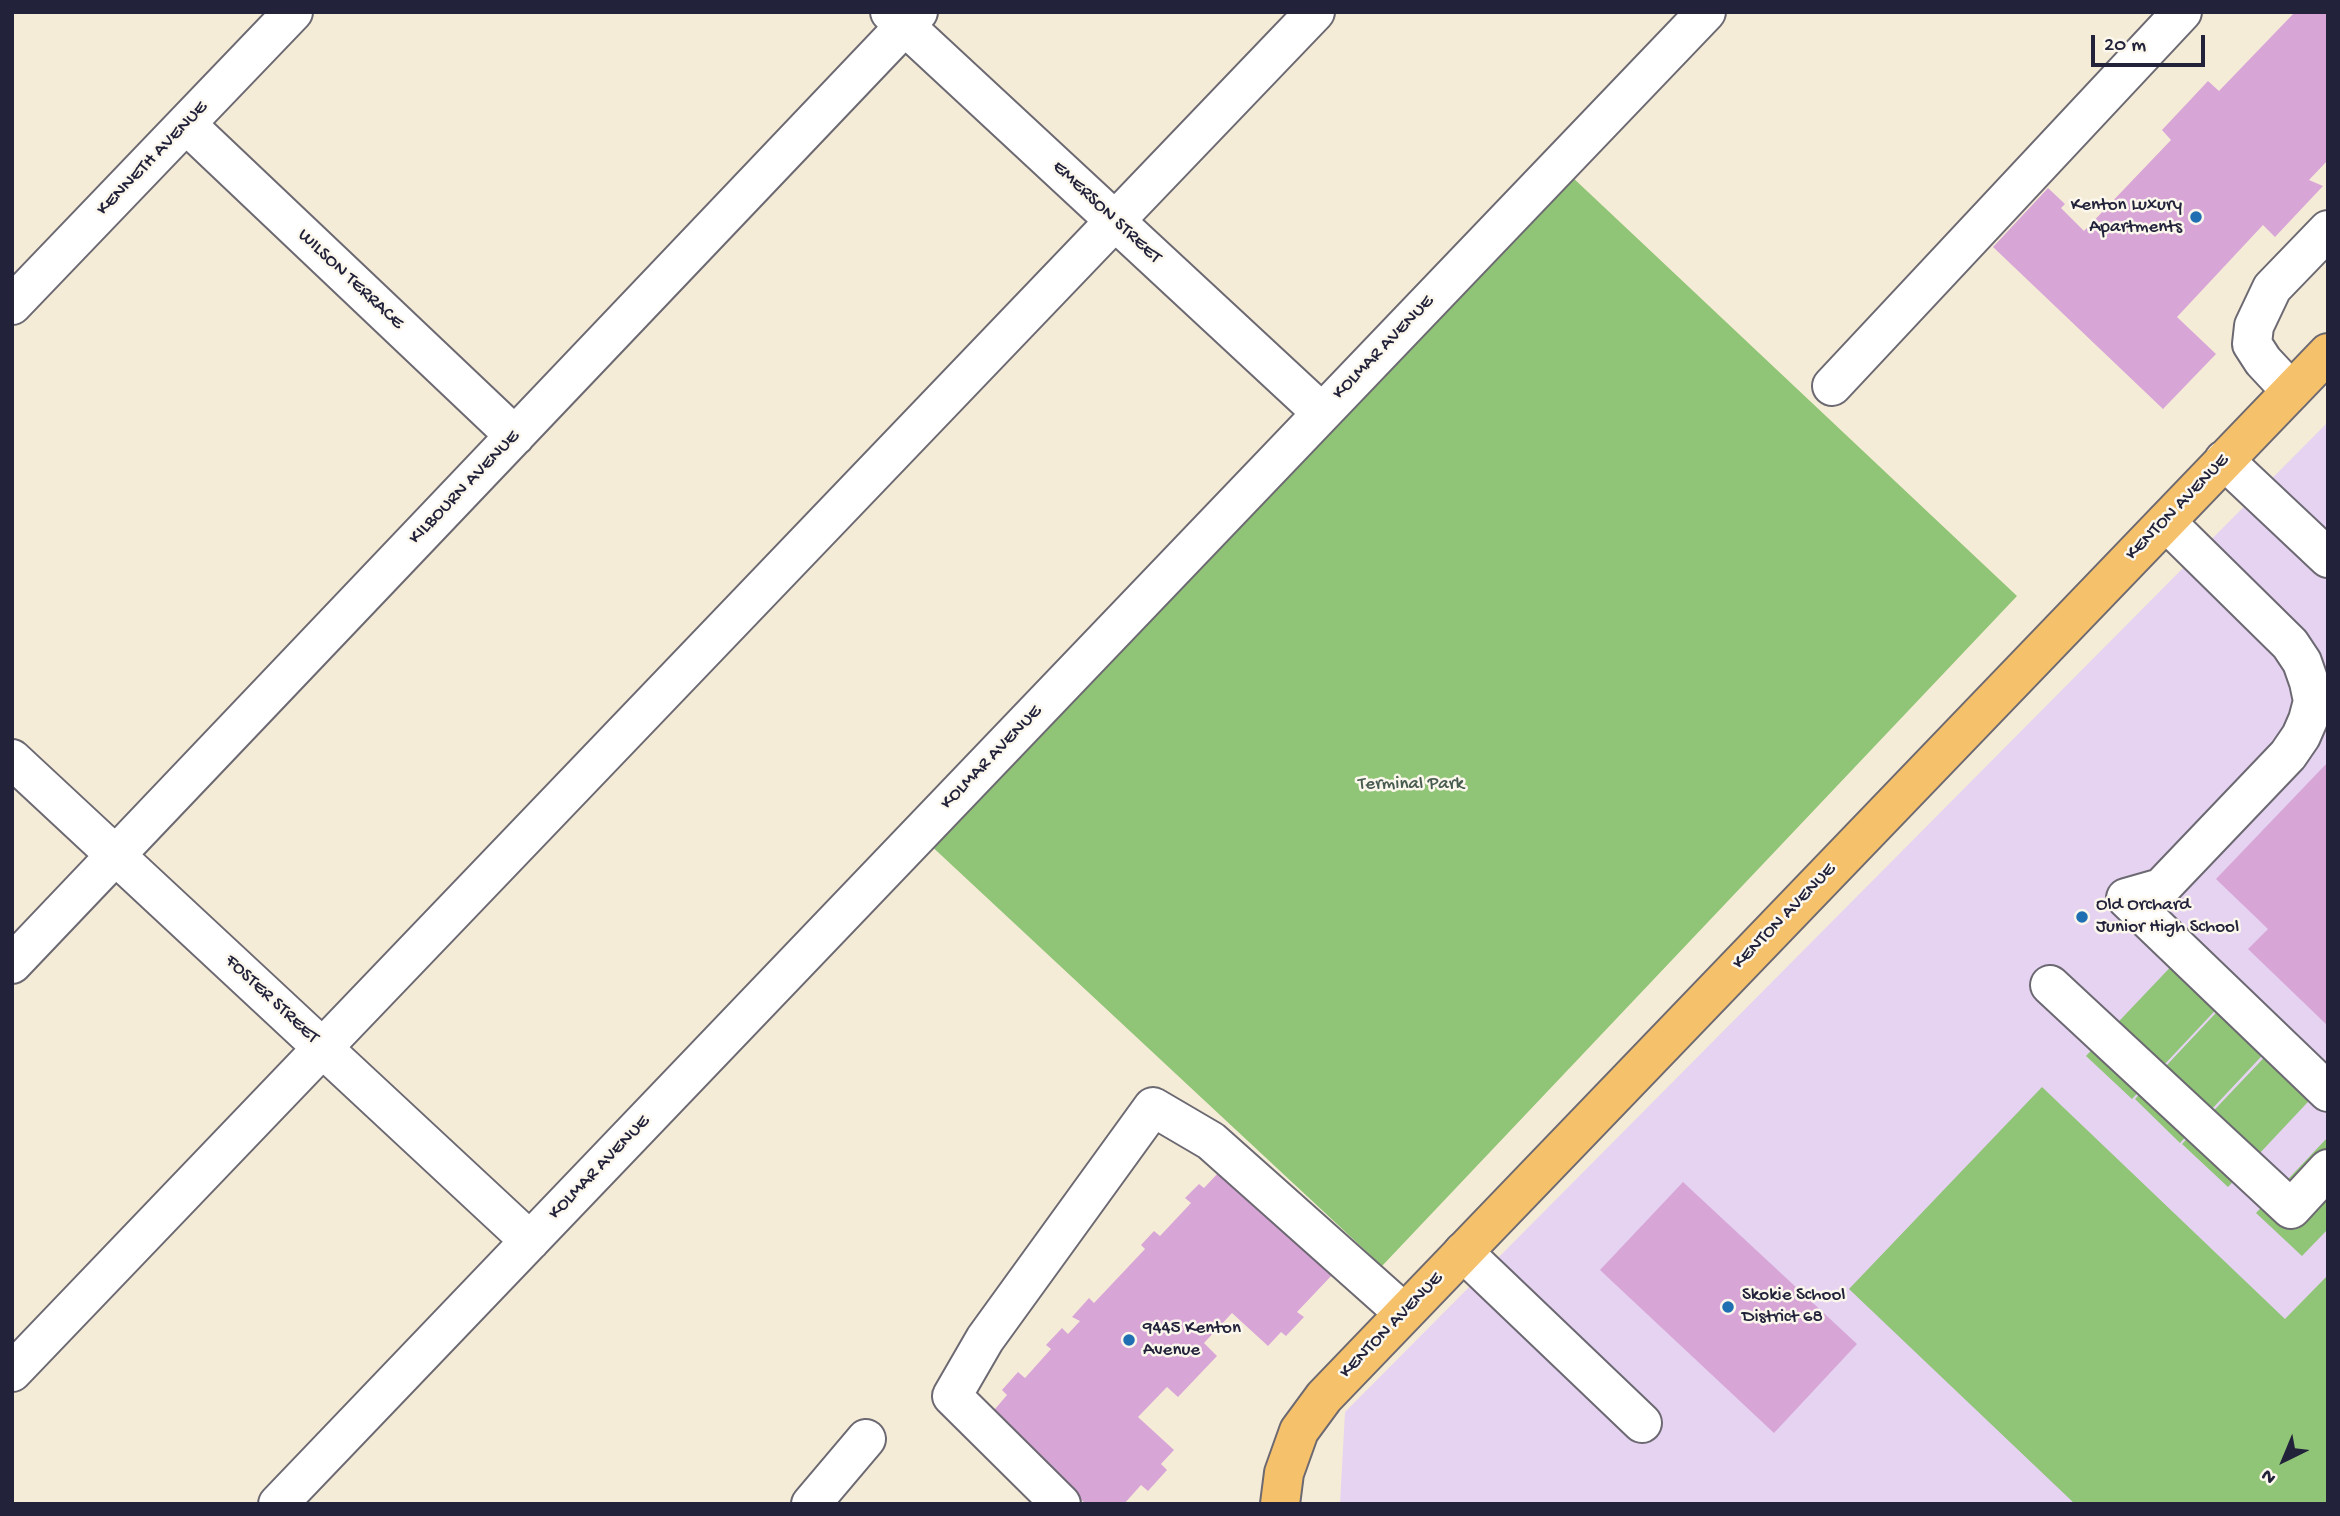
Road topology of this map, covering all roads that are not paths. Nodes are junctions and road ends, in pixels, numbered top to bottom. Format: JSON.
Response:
{"nodes":[{"id":1,"x":293,"y":12,"type":"edge"},
{"id":2,"x":1315,"y":12,"type":"edge"},
{"id":3,"x":1706,"y":12,"type":"edge"},
{"id":4,"x":2182,"y":12,"type":"edge"},
{"id":5,"x":904,"y":17,"type":"edge"},
{"id":6,"x":186,"y":124,"type":"junction"},
{"id":7,"x":1115,"y":221,"type":"junction"},
{"id":8,"x":2328,"y":230,"type":"edge"},
{"id":9,"x":12,"y":305,"type":"edge"},
{"id":10,"x":2328,"y":353,"type":"edge"},
{"id":11,"x":1832,"y":386,"type":"dead end"},
{"id":12,"x":2291,"y":391,"type":"junction"},
{"id":13,"x":1322,"y":413,"type":"junction"},
{"id":14,"x":515,"y":436,"type":"junction"},
{"id":15,"x":2224,"y":460,"type":"junction"},
{"id":16,"x":2165,"y":522,"type":"junction"},
{"id":17,"x":2328,"y":558,"type":"edge"},
{"id":18,"x":12,"y":759,"type":"edge"},
{"id":19,"x":116,"y":855,"type":"junction"},
{"id":20,"x":12,"y":964,"type":"edge"},
{"id":21,"x":2050,"y":985,"type":"dead end"},
{"id":22,"x":323,"y":1048,"type":"junction"},
{"id":23,"x":2328,"y":1093,"type":"edge"},
{"id":24,"x":2328,"y":1169,"type":"edge"},
{"id":25,"x":530,"y":1241,"type":"junction"},
{"id":26,"x":1463,"y":1252,"type":"junction"},
{"id":27,"x":1404,"y":1313,"type":"junction"},
{"id":28,"x":12,"y":1372,"type":"edge"},
{"id":29,"x":1642,"y":1423,"type":"dead end"},
{"id":30,"x":866,"y":1439,"type":"dead end"},
{"id":31,"x":278,"y":1504,"type":"edge"},
{"id":32,"x":811,"y":1504,"type":"edge"},
{"id":33,"x":1061,"y":1504,"type":"edge"},
{"id":34,"x":1280,"y":1504,"type":"edge"}],
"edges":[{"from":1,"to":6,"type":"street","name":"KENNETH AVENUE"},
{"from":2,"to":7,"type":"street"},
{"from":3,"to":13,"type":"street","name":"KOLMAR AVENUE"},
{"from":4,"to":11,"type":"street"},
{"from":5,"to":7,"type":"street","name":"EMERSON STREET"},
{"from":5,"to":14,"type":"street","name":"KILBOURN AVENUE"},
{"from":6,"to":9,"type":"street","name":"KENNETH AVENUE"},
{"from":6,"to":14,"type":"street","name":"WILSON TERRACE"},
{"from":7,"to":13,"type":"street","name":"EMERSON STREET"},
{"from":7,"to":22,"type":"street"},
{"from":8,"to":12,"type":"street"},
{"from":10,"to":12,"type":"main road","name":"KENTON AVENUE"},
{"from":12,"to":15,"type":"main road","name":"KENTON AVENUE"},
{"from":13,"to":25,"type":"street","name":"KOLMAR AVENUE"},
{"from":14,"to":19,"type":"street","name":"KILBOURN AVENUE"},
{"from":15,"to":16,"type":"main road","name":"KENTON AVENUE"},
{"from":15,"to":17,"type":"street"},
{"from":16,"to":23,"type":"street"},
{"from":16,"to":26,"type":"main road","name":"KENTON AVENUE"},
{"from":18,"to":19,"type":"street","name":"FOSTER STREET"},
{"from":19,"to":20,"type":"street","name":"KILBOURN AVENUE"},
{"from":19,"to":22,"type":"street","name":"FOSTER STREET"},
{"from":21,"to":24,"type":"street"},
{"from":22,"to":25,"type":"street","name":"FOSTER STREET"},
{"from":22,"to":28,"type":"street"},
{"from":25,"to":31,"type":"street","name":"KOLMAR AVENUE"},
{"from":26,"to":27,"type":"main road","name":"KENTON AVENUE"},
{"from":26,"to":29,"type":"street"},
{"from":27,"to":33,"type":"street"},
{"from":27,"to":34,"type":"main road","name":"KENTON AVENUE"},
{"from":30,"to":32,"type":"street"}]}
